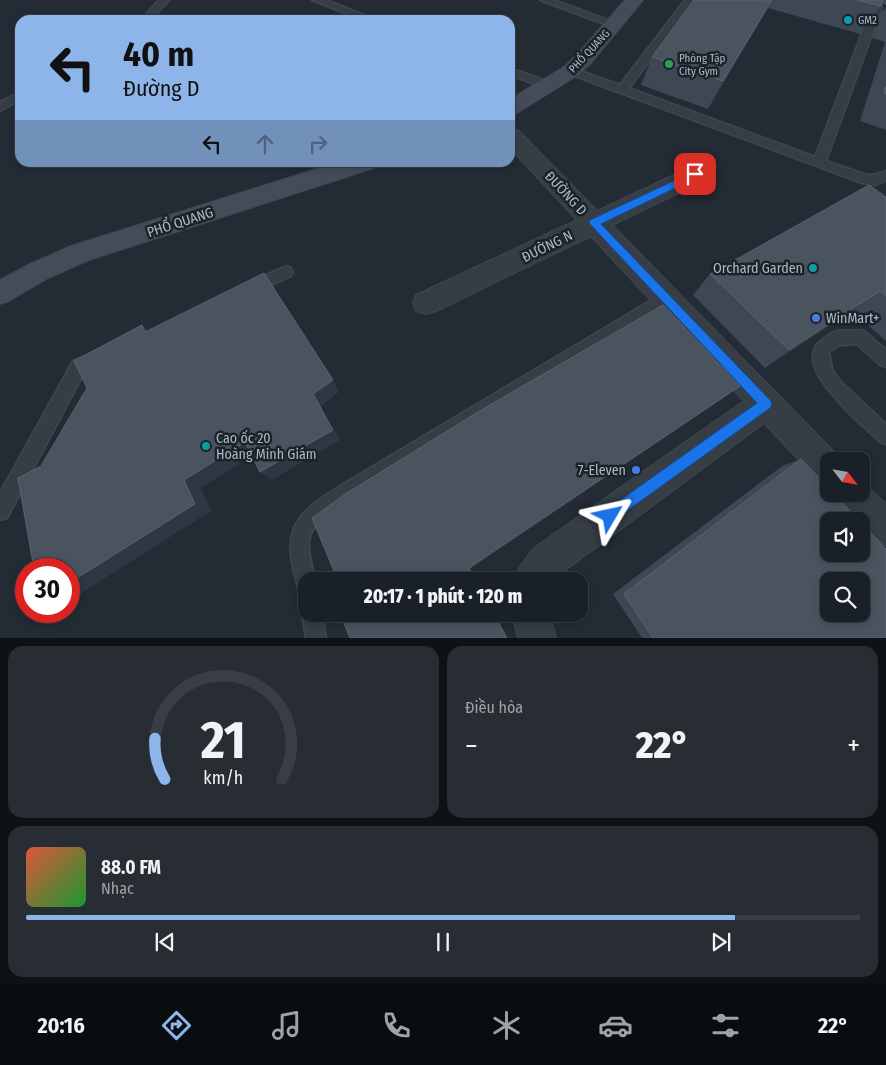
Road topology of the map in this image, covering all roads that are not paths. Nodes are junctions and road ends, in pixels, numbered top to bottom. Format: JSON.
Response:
{"nodes":[{"id":1,"x":164,"y":0,"type":"edge"},
{"id":2,"x":317,"y":0,"type":"edge"},
{"id":3,"x":545,"y":0,"type":"edge"},
{"id":4,"x":634,"y":0,"type":"edge"},
{"id":5,"x":690,"y":0,"type":"edge"},
{"id":6,"x":877,"y":7,"type":"edge"},
{"id":7,"x":150,"y":15,"type":"edge"},
{"id":8,"x":358,"y":15,"type":"edge"},
{"id":9,"x":614,"y":24,"type":"junction"},
{"id":10,"x":571,"y":71,"type":"junction"},
{"id":11,"x":515,"y":73,"type":"edge"},
{"id":12,"x":550,"y":86,"type":"junction"},
{"id":13,"x":622,"y":90,"type":"junction"},
{"id":14,"x":15,"y":98,"type":"edge"},
{"id":15,"x":515,"y":105,"type":"edge"},
{"id":16,"x":0,"y":106,"type":"edge"},
{"id":17,"x":515,"y":140,"type":"edge"},
{"id":18,"x":819,"y":162,"type":"junction"},
{"id":19,"x":349,"y":167,"type":"edge"},
{"id":20,"x":695,"y":174,"type":"dead end"},
{"id":21,"x":886,"y":175,"type":"edge"},
{"id":22,"x":594,"y":223,"type":"junction"},
{"id":23,"x":286,"y":272,"type":"dead end"},
{"id":24,"x":241,"y":292,"type":"edge"},
{"id":25,"x":0,"y":294,"type":"edge"},
{"id":26,"x":665,"y":298,"type":"junction"},
{"id":27,"x":426,"y":304,"type":"dead end"},
{"id":28,"x":106,"y":354,"type":"edge"},
{"id":29,"x":886,"y":360,"type":"edge"},
{"id":30,"x":766,"y":404,"type":"junction"},
{"id":31,"x":886,"y":436,"type":"edge"},
{"id":32,"x":820,"y":460,"type":"edge"},
{"id":33,"x":861,"y":502,"type":"edge"},
{"id":34,"x":0,"y":511,"type":"edge"},
{"id":35,"x":886,"y":528,"type":"edge"},
{"id":36,"x":304,"y":572,"type":"edge"},
{"id":37,"x":539,"y":572,"type":"edge"},
{"id":38,"x":313,"y":622,"type":"edge"},
{"id":39,"x":533,"y":622,"type":"edge"},
{"id":40,"x":316,"y":638,"type":"edge"},
{"id":41,"x":537,"y":638,"type":"edge"}],
"edges":[{"from":1,"to":7,"type":"lane"},
{"from":2,"to":8,"type":"lane"},
{"from":3,"to":9,"type":"lane"},
{"from":4,"to":9,"type":"main road","name":"PHỔ QUANG"},
{"from":5,"to":13,"type":"lane"},
{"from":6,"to":18,"type":"lane"},
{"from":9,"to":10,"type":"main road","name":"PHỔ QUANG"},
{"from":10,"to":12,"type":"main road","name":"PHỔ QUANG"},
{"from":10,"to":13,"type":"lane"},
{"from":11,"to":12,"type":"lane"},
{"from":12,"to":15,"type":"main road","name":"PHỔ QUANG"},
{"from":13,"to":18,"type":"lane"},
{"from":14,"to":16,"type":"lane"},
{"from":17,"to":22,"type":"street","name":"ĐƯỜNG D"},
{"from":18,"to":21,"type":"lane"},
{"from":19,"to":25,"type":"main road","name":"PHỔ QUANG"},
{"from":20,"to":22,"type":"street","name":"ĐƯỜNG N"},
{"from":22,"to":26,"type":"street","name":"ĐƯỜNG D"},
{"from":22,"to":27,"type":"street","name":"ĐƯỜNG N"},
{"from":23,"to":24,"type":"lane"},
{"from":26,"to":30,"type":"street","name":"ĐƯỜNG D"},
{"from":26,"to":36,"type":"lane"},
{"from":28,"to":34,"type":"lane"},
{"from":29,"to":31,"type":"lane"},
{"from":30,"to":32,"type":"street","name":"ĐƯỜNG D"},
{"from":30,"to":37,"type":"street"},
{"from":33,"to":35,"type":"street"},
{"from":38,"to":40,"type":"lane"},
{"from":39,"to":41,"type":"street"}]}
